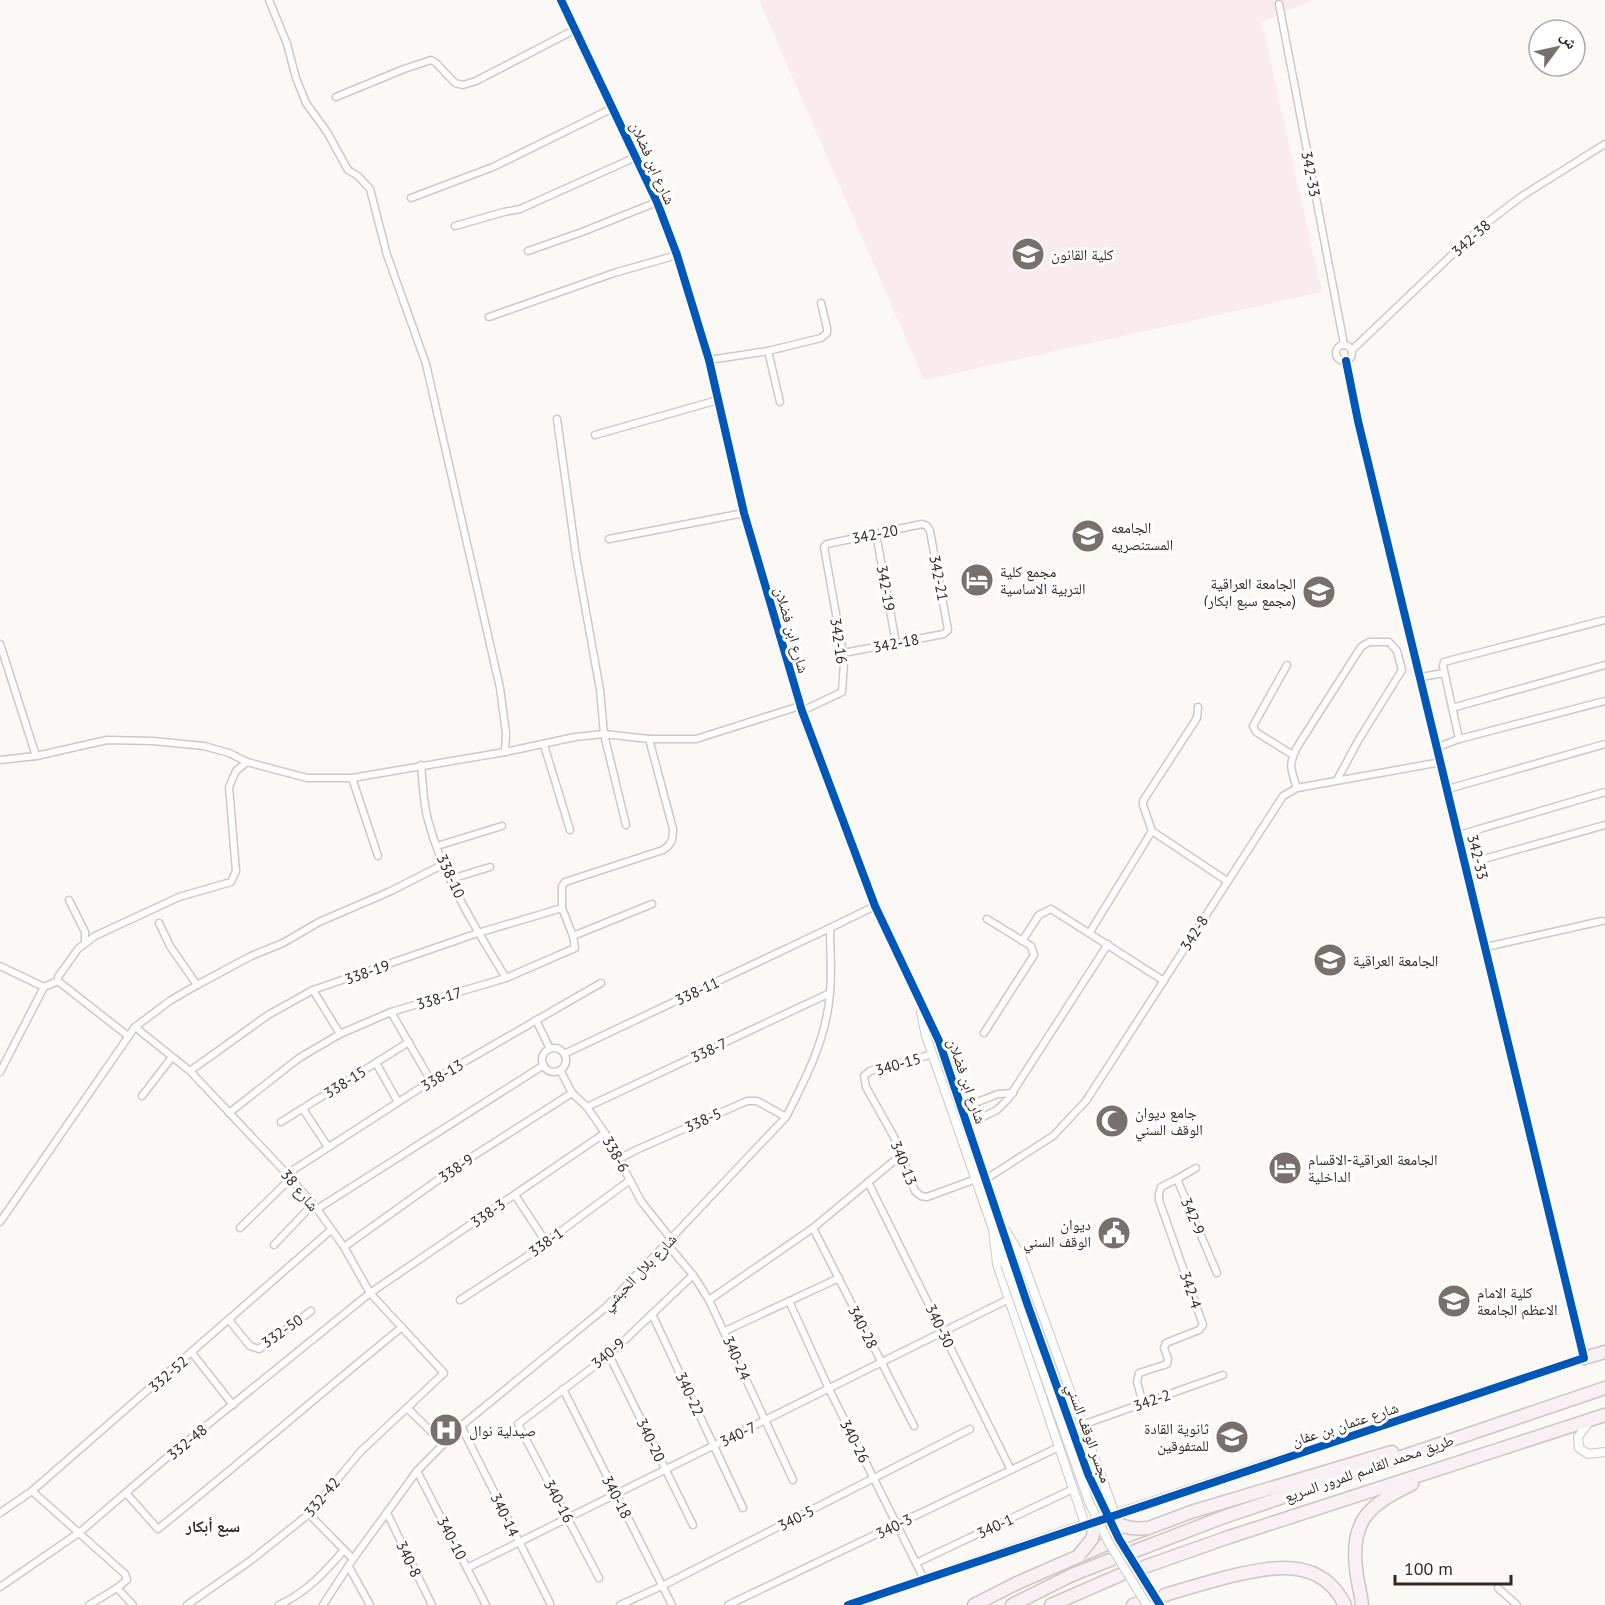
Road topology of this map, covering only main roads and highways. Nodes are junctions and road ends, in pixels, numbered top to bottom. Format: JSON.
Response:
{"nodes":[{"id":1,"x":1605,"y":1352,"type":"edge"},
{"id":2,"x":1584,"y":1358,"type":"road end"},
{"id":3,"x":1605,"y":1388,"type":"edge"},
{"id":4,"x":1600,"y":1417,"type":"edge"},
{"id":5,"x":1449,"y":1441,"type":"junction"},
{"id":6,"x":1449,"y":1466,"type":"junction"},
{"id":7,"x":1146,"y":1528,"type":"junction"},
{"id":8,"x":1134,"y":1551,"type":"dead end"},
{"id":9,"x":1079,"y":1555,"type":"junction"},
{"id":10,"x":1110,"y":1560,"type":"dead end"},
{"id":11,"x":1144,"y":1567,"type":"dead end"},
{"id":12,"x":1120,"y":1575,"type":"dead end"},
{"id":13,"x":1162,"y":1600,"type":"edge"},
{"id":14,"x":974,"y":1605,"type":"edge"},
{"id":15,"x":1012,"y":1605,"type":"edge"},
{"id":16,"x":1051,"y":1605,"type":"edge"},
{"id":17,"x":1345,"y":1605,"type":"edge"},
{"id":18,"x":1362,"y":1605,"type":"edge"}],
"edges":[{"from":1,"to":2,"type":"highway"},
{"from":3,"to":5,"type":"highway","name":"طريق محمد القاسم للمرور السريع"},
{"from":4,"to":6,"type":"highway","name":"طريق محمد القاسم للمرور السريع"},
{"from":5,"to":7,"type":"highway"},
{"from":5,"to":8,"type":"highway","name":"طريق محمد القاسم للمرور السريع"},
{"from":6,"to":11,"type":"highway","name":"طريق محمد القاسم للمرور السريع"},
{"from":6,"to":18,"type":"highway"},
{"from":7,"to":9,"type":"highway","bridge":true},
{"from":7,"to":9,"type":"highway","bridge":true},
{"from":9,"to":14,"type":"highway"},
{"from":10,"to":15,"type":"highway"},
{"from":12,"to":16,"type":"highway"},
{"from":13,"to":17,"type":"highway"}]}
